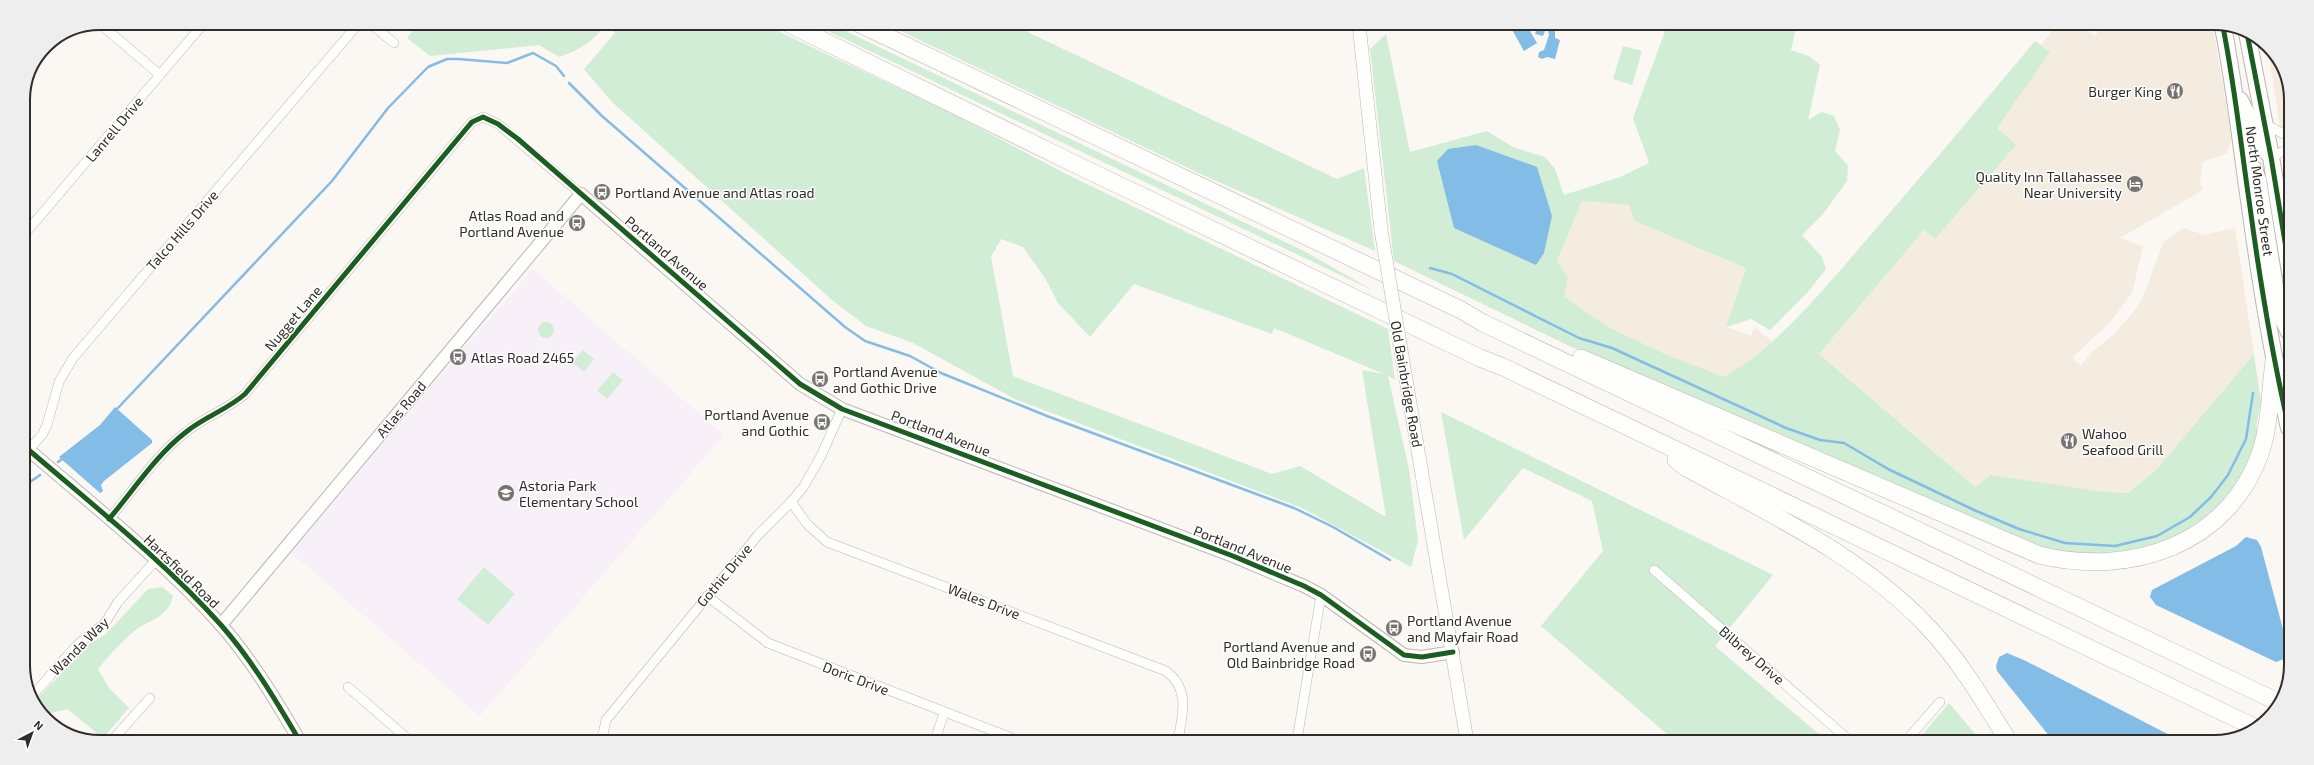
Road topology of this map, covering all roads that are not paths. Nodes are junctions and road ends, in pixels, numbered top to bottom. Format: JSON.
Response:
{"nodes":[{"id":1,"x":107,"y":30,"type":"edge"},
{"id":2,"x":198,"y":30,"type":"edge"},
{"id":3,"x":354,"y":30,"type":"edge"},
{"id":4,"x":378,"y":30,"type":"edge"},
{"id":5,"x":802,"y":30,"type":"edge"},
{"id":6,"x":873,"y":30,"type":"edge"},
{"id":7,"x":1360,"y":30,"type":"edge"},
{"id":8,"x":2224,"y":31,"type":"edge"},
{"id":9,"x":2248,"y":39,"type":"edge"},
{"id":10,"x":394,"y":43,"type":"dead end"},
{"id":11,"x":160,"y":75,"type":"junction"},
{"id":12,"x":2236,"y":91,"type":"junction"},
{"id":13,"x":483,"y":117,"type":"joint"},
{"id":14,"x":2265,"y":124,"type":"junction"},
{"id":15,"x":2284,"y":135,"type":"edge"},
{"id":16,"x":2284,"y":151,"type":"edge"},
{"id":17,"x":2272,"y":157,"type":"junction"},
{"id":18,"x":2244,"y":161,"type":"junction"},
{"id":19,"x":581,"y":194,"type":"junction"},
{"id":20,"x":30,"y":228,"type":"edge"},
{"id":21,"x":2284,"y":234,"type":"edge"},
{"id":22,"x":1461,"y":310,"type":"junction"},
{"id":23,"x":2284,"y":322,"type":"edge"},
{"id":24,"x":2274,"y":361,"type":"junction"},
{"id":25,"x":2284,"y":406,"type":"edge"},
{"id":26,"x":842,"y":409,"type":"junction"},
{"id":27,"x":1645,"y":435,"type":"junction"},
{"id":28,"x":30,"y":444,"type":"edge"},
{"id":29,"x":30,"y":454,"type":"edge"},
{"id":30,"x":791,"y":502,"type":"junction"},
{"id":31,"x":109,"y":519,"type":"junction"},
{"id":32,"x":156,"y":560,"type":"junction"},
{"id":33,"x":1654,"y":570,"type":"dead end"},
{"id":34,"x":1321,"y":595,"type":"junction"},
{"id":35,"x":706,"y":596,"type":"junction"},
{"id":36,"x":221,"y":625,"type":"junction"},
{"id":37,"x":1453,"y":652,"type":"junction"},
{"id":38,"x":348,"y":687,"type":"dead end"},
{"id":39,"x":36,"y":692,"type":"edge"},
{"id":40,"x":150,"y":698,"type":"dead end"},
{"id":41,"x":2274,"y":700,"type":"edge"},
{"id":42,"x":1940,"y":702,"type":"dead end"},
{"id":43,"x":944,"y":713,"type":"junction"},
{"id":44,"x":2250,"y":725,"type":"edge"},
{"id":45,"x":117,"y":735,"type":"edge"},
{"id":46,"x":296,"y":735,"type":"edge"},
{"id":47,"x":403,"y":735,"type":"edge"},
{"id":48,"x":603,"y":735,"type":"edge"},
{"id":49,"x":937,"y":735,"type":"edge"},
{"id":50,"x":1003,"y":735,"type":"edge"},
{"id":51,"x":1179,"y":735,"type":"edge"},
{"id":52,"x":1298,"y":735,"type":"edge"},
{"id":53,"x":1466,"y":735,"type":"edge"},
{"id":54,"x":1843,"y":735,"type":"edge"},
{"id":55,"x":1911,"y":735,"type":"edge"},
{"id":56,"x":2005,"y":735,"type":"edge"}],
"edges":[{"from":1,"to":11,"type":"street"},
{"from":2,"to":11,"type":"street","name":"Lanrell Drive"},
{"from":3,"to":28,"type":"street","name":"Talco Hills Drive"},
{"from":4,"to":10,"type":"street"},
{"from":5,"to":27,"type":"highway"},
{"from":6,"to":22,"type":"highway"},
{"from":7,"to":37,"type":"main road","name":"Old Bainbridge Road","bridge":true},
{"from":8,"to":12,"type":"highway","name":"North Monroe Street"},
{"from":9,"to":14,"type":"highway","name":"North Monroe Street"},
{"from":11,"to":20,"type":"street","name":"Lanrell Drive"},
{"from":12,"to":17,"type":"highway"},
{"from":12,"to":18,"type":"highway","name":"North Monroe Street"},
{"from":13,"to":19,"type":"street","name":"Portland Avenue"},
{"from":13,"to":31,"type":"street","name":"Nugget Lane"},
{"from":14,"to":15,"type":"street"},
{"from":14,"to":17,"type":"highway","name":"North Monroe Street"},
{"from":16,"to":17,"type":"street"},
{"from":17,"to":21,"type":"highway","name":"North Monroe Street"},
{"from":18,"to":23,"type":"highway"},
{"from":18,"to":24,"type":"highway","name":"North Monroe Street"},
{"from":19,"to":26,"type":"street","name":"Portland Avenue"},
{"from":19,"to":36,"type":"street","name":"Atlas Road"},
{"from":22,"to":24,"type":"highway"},
{"from":22,"to":41,"type":"highway"},
{"from":24,"to":25,"type":"highway","name":"North Monroe Street"},
{"from":26,"to":30,"type":"street","name":"Gothic Drive"},
{"from":26,"to":34,"type":"street","name":"Portland Avenue"},
{"from":27,"to":44,"type":"highway"},
{"from":27,"to":56,"type":"highway"},
{"from":29,"to":31,"type":"street","name":"Hartsfield Road"},
{"from":30,"to":35,"type":"street","name":"Gothic Drive"},
{"from":30,"to":51,"type":"street","name":"Wales Drive"},
{"from":31,"to":32,"type":"street","name":"Hartsfield Road"},
{"from":32,"to":36,"type":"street","name":"Hartsfield Road"},
{"from":32,"to":39,"type":"street","name":"Wanda Way"},
{"from":33,"to":54,"type":"street","name":"Bilbrey Drive"},
{"from":34,"to":37,"type":"street","name":"Portland Avenue"},
{"from":34,"to":52,"type":"street"},
{"from":35,"to":43,"type":"street","name":"Doric Drive"},
{"from":35,"to":48,"type":"street","name":"Gothic Drive"},
{"from":36,"to":46,"type":"street","name":"Hartsfield Road"},
{"from":37,"to":53,"type":"main road","name":"Old Bainbridge Road"},
{"from":38,"to":47,"type":"street"},
{"from":40,"to":45,"type":"street"},
{"from":42,"to":55,"type":"street"},
{"from":43,"to":49,"type":"street"},
{"from":43,"to":50,"type":"street","name":"Doric Drive"}]}
